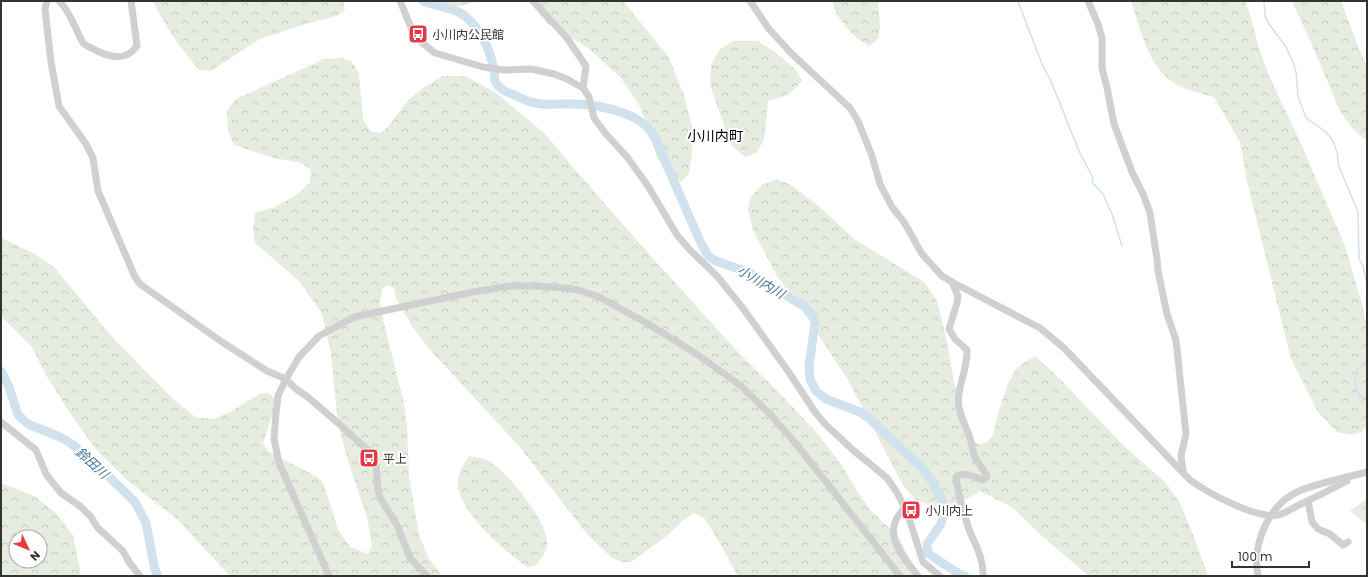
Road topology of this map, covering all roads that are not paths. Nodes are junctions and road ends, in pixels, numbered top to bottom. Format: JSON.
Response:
{"nodes":[{"id":1,"x":46,"y":1,"type":"edge"},
{"id":2,"x":59,"y":1,"type":"edge"},
{"id":3,"x":131,"y":1,"type":"edge"},
{"id":4,"x":533,"y":1,"type":"edge"},
{"id":5,"x":750,"y":1,"type":"edge"},
{"id":6,"x":1088,"y":1,"type":"edge"},
{"id":7,"x":401,"y":4,"type":"edge"},
{"id":8,"x":583,"y":88,"type":"junction"},
{"id":9,"x":952,"y":282,"type":"junction"},
{"id":10,"x":286,"y":379,"type":"junction"},
{"id":11,"x":1,"y":422,"type":"edge"},
{"id":12,"x":1183,"y":471,"type":"junction"},
{"id":13,"x":1367,"y":472,"type":"edge"},
{"id":14,"x":1346,"y":477,"type":"junction"},
{"id":15,"x":1308,"y":502,"type":"junction"},
{"id":16,"x":905,"y":507,"type":"junction"},
{"id":17,"x":1271,"y":516,"type":"junction"},
{"id":18,"x":1348,"y":542,"type":"dead end"},
{"id":19,"x":140,"y":576,"type":"edge"},
{"id":20,"x":329,"y":576,"type":"edge"},
{"id":21,"x":427,"y":576,"type":"edge"},
{"id":22,"x":900,"y":576,"type":"edge"},
{"id":23,"x":918,"y":576,"type":"edge"},
{"id":24,"x":940,"y":576,"type":"edge"},
{"id":25,"x":983,"y":576,"type":"edge"},
{"id":26,"x":1258,"y":576,"type":"edge"}],
"edges":[{"from":1,"to":10,"type":"street"},
{"from":2,"to":3,"type":"street"},
{"from":4,"to":8,"type":"street"},
{"from":5,"to":9,"type":"street"},
{"from":6,"to":12,"type":"street"},
{"from":7,"to":8,"type":"street"},
{"from":8,"to":16,"type":"street"},
{"from":9,"to":12,"type":"street"},
{"from":9,"to":25,"type":"street"},
{"from":10,"to":20,"type":"street"},
{"from":10,"to":21,"type":"street"},
{"from":10,"to":22,"type":"street"},
{"from":11,"to":19,"type":"street"},
{"from":12,"to":17,"type":"street"},
{"from":13,"to":14,"type":"street"},
{"from":14,"to":15,"type":"street"},
{"from":14,"to":17,"type":"street"},
{"from":15,"to":17,"type":"street"},
{"from":15,"to":18,"type":"street"},
{"from":16,"to":23,"type":"street"},
{"from":16,"to":24,"type":"street"},
{"from":17,"to":26,"type":"street"}]}
